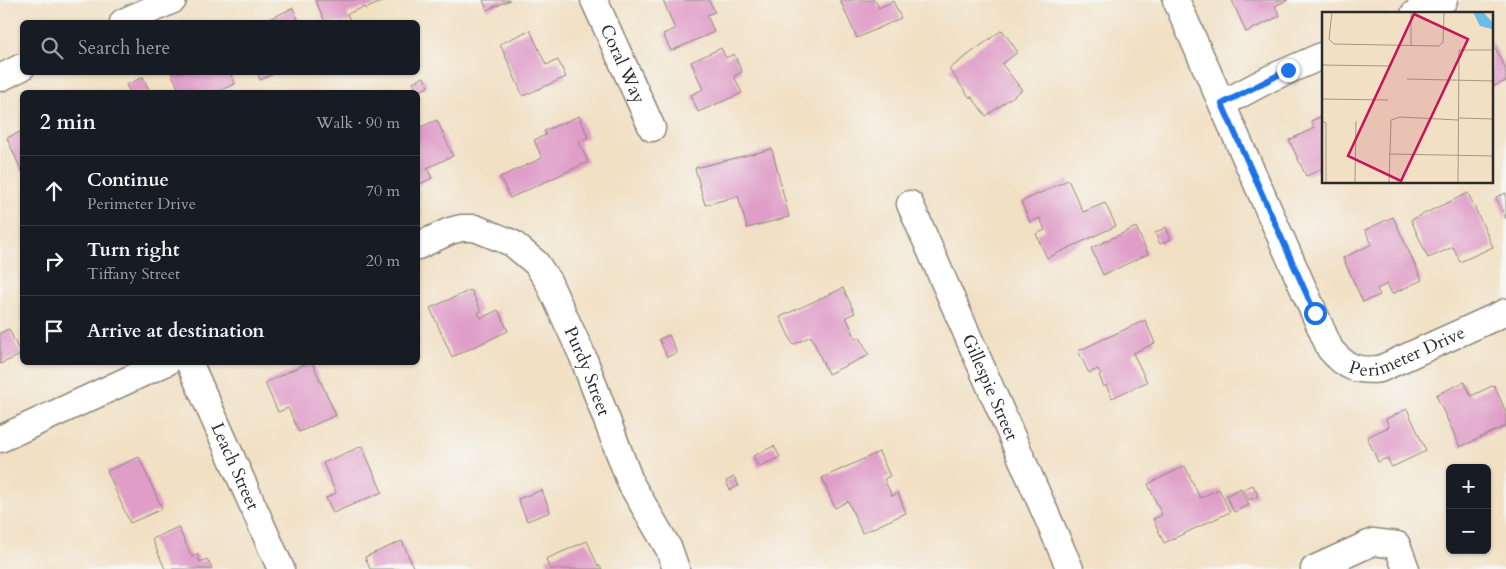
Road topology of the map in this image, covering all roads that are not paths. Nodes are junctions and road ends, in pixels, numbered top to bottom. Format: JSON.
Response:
{"nodes":[{"id":1,"x":174,"y":0,"type":"edge"},
{"id":2,"x":594,"y":0,"type":"edge"},
{"id":3,"x":1176,"y":0,"type":"edge"},
{"id":4,"x":1444,"y":0,"type":"edge"},
{"id":5,"x":1418,"y":12,"type":"edge"},
{"id":6,"x":128,"y":20,"type":"edge"},
{"id":7,"x":1322,"y":55,"type":"edge"},
{"id":8,"x":20,"y":69,"type":"edge"},
{"id":9,"x":0,"y":78,"type":"edge"},
{"id":10,"x":1222,"y":104,"type":"junction"},
{"id":11,"x":652,"y":128,"type":"dead end"},
{"id":12,"x":910,"y":204,"type":"dead end"},
{"id":13,"x":420,"y":245,"type":"edge"},
{"id":14,"x":1506,"y":312,"type":"edge"},
{"id":15,"x":160,"y":365,"type":"edge"},
{"id":16,"x":191,"y":365,"type":"edge"},
{"id":17,"x":0,"y":439,"type":"edge"},
{"id":18,"x":281,"y":569,"type":"edge"},
{"id":19,"x":676,"y":569,"type":"edge"},
{"id":20,"x":1070,"y":569,"type":"edge"},
{"id":21,"x":1314,"y":569,"type":"edge"},
{"id":22,"x":1406,"y":569,"type":"edge"}],
"edges":[{"from":1,"to":6,"type":"street"},
{"from":2,"to":11,"type":"street","name":"Coral Way"},
{"from":3,"to":10,"type":"street","name":"Perimeter Drive"},
{"from":4,"to":5,"type":"street"},
{"from":7,"to":10,"type":"street"},
{"from":8,"to":9,"type":"street"},
{"from":10,"to":14,"type":"street","name":"Perimeter Drive"},
{"from":12,"to":20,"type":"street","name":"Gillespie Street"},
{"from":13,"to":19,"type":"street","name":"Purdy Street"},
{"from":15,"to":17,"type":"street"},
{"from":16,"to":18,"type":"street","name":"Leach Street"},
{"from":21,"to":22,"type":"street"}]}
